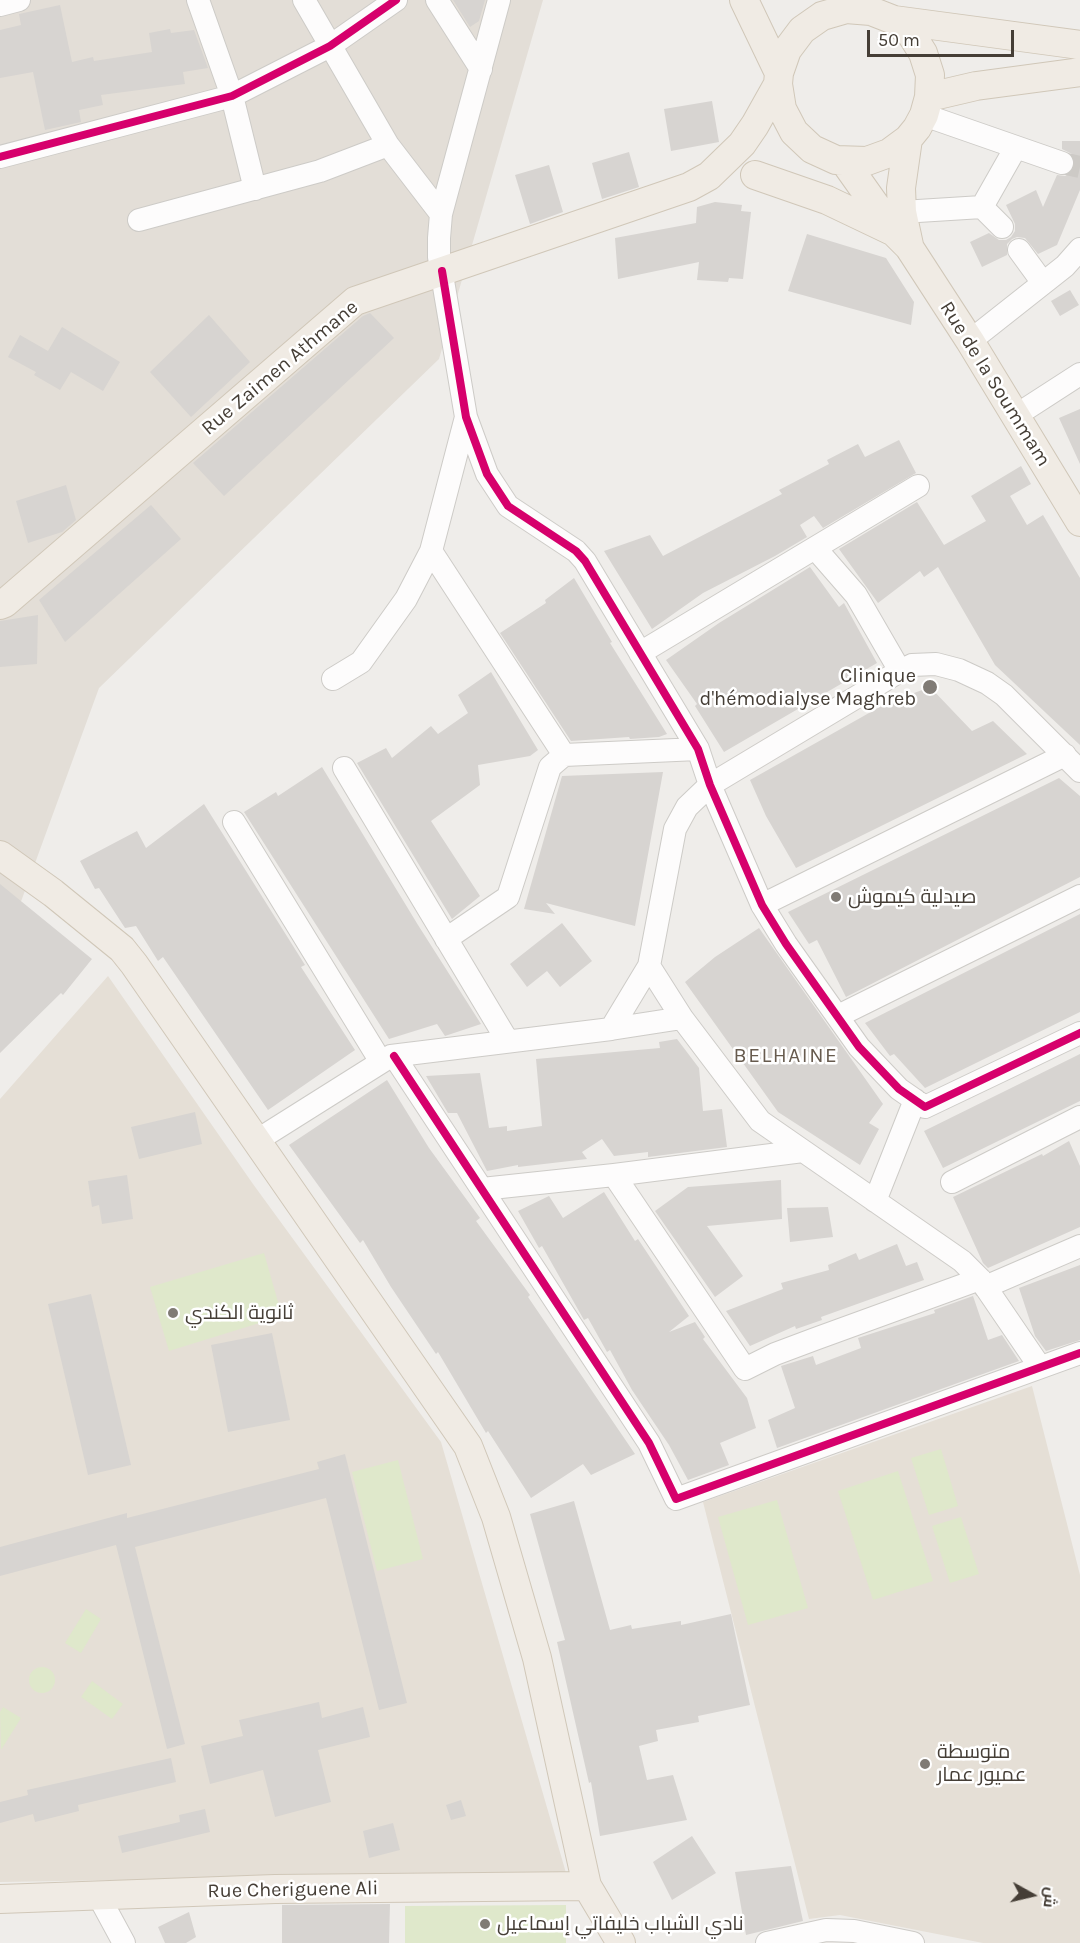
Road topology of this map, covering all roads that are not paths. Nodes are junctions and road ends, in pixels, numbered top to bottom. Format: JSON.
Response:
{"nodes":[{"id":1,"x":19,"y":0,"type":"edge"},
{"id":2,"x":198,"y":0,"type":"edge"},
{"id":3,"x":304,"y":0,"type":"edge"},
{"id":4,"x":396,"y":0,"type":"edge"},
{"id":5,"x":437,"y":0,"type":"edge"},
{"id":6,"x":499,"y":0,"type":"edge"},
{"id":7,"x":744,"y":0,"type":"edge"},
{"id":8,"x":0,"y":5,"type":"edge"},
{"id":9,"x":841,"y":5,"type":"edge"},
{"id":10,"x":894,"y":20,"type":"junction"},
{"id":11,"x":1080,"y":45,"type":"edge"},
{"id":12,"x":330,"y":46,"type":"junction"},
{"id":13,"x":481,"y":69,"type":"junction"},
{"id":14,"x":1080,"y":72,"type":"edge"},
{"id":15,"x":778,"y":78,"type":"junction"},
{"id":16,"x":232,"y":96,"type":"junction"},
{"id":17,"x":927,"y":106,"type":"junction"},
{"id":18,"x":908,"y":140,"type":"junction"},
{"id":19,"x":388,"y":145,"type":"junction"},
{"id":20,"x":1016,"y":147,"type":"junction"},
{"id":21,"x":0,"y":157,"type":"edge"},
{"id":22,"x":840,"y":160,"type":"junction"},
{"id":23,"x":1062,"y":163,"type":"tunnel mouth"},
{"id":24,"x":755,"y":175,"type":"junction"},
{"id":25,"x":709,"y":176,"type":"junction"},
{"id":26,"x":255,"y":189,"type":"junction"},
{"id":27,"x":982,"y":207,"type":"junction"},
{"id":28,"x":441,"y":214,"type":"junction"},
{"id":29,"x":140,"y":220,"type":"dead end"},
{"id":30,"x":1002,"y":227,"type":"dead end"},
{"id":31,"x":902,"y":231,"type":"junction"},
{"id":32,"x":1080,"y":249,"type":"edge"},
{"id":33,"x":1019,"y":250,"type":"dead end"},
{"id":34,"x":442,"y":271,"type":"junction"},
{"id":35,"x":1043,"y":283,"type":"junction"},
{"id":36,"x":970,"y":341,"type":"junction"},
{"id":37,"x":1080,"y":374,"type":"edge"},
{"id":38,"x":1015,"y":416,"type":"junction"},
{"id":39,"x":466,"y":417,"type":"junction"},
{"id":40,"x":918,"y":486,"type":"dead end"},
{"id":41,"x":1076,"y":506,"type":"edge"},
{"id":42,"x":815,"y":548,"type":"junction"},
{"id":43,"x":431,"y":551,"type":"junction"},
{"id":44,"x":0,"y":605,"type":"edge"},
{"id":45,"x":640,"y":653,"type":"junction"},
{"id":46,"x":900,"y":671,"type":"junction"},
{"id":47,"x":333,"y":679,"type":"dead end"},
{"id":48,"x":698,"y":749,"type":"junction"},
{"id":49,"x":564,"y":754,"type":"junction"},
{"id":50,"x":1072,"y":763,"type":"edge"},
{"id":51,"x":344,"y":768,"type":"dead end"},
{"id":52,"x":710,"y":785,"type":"junction"},
{"id":53,"x":234,"y":822,"type":"dead end"},
{"id":54,"x":1,"y":856,"type":"edge"},
{"id":55,"x":1080,"y":896,"type":"edge"},
{"id":56,"x":762,"y":905,"type":"junction"},
{"id":57,"x":446,"y":939,"type":"junction"},
{"id":58,"x":649,"y":966,"type":"junction"},
{"id":59,"x":838,"y":1016,"type":"junction"},
{"id":60,"x":682,"y":1018,"type":"junction"},
{"id":61,"x":611,"y":1029,"type":"junction"},
{"id":62,"x":1080,"y":1032,"type":"edge"},
{"id":63,"x":507,"y":1040,"type":"junction"},
{"id":64,"x":388,"y":1059,"type":"junction"},
{"id":65,"x":915,"y":1100,"type":"junction"},
{"id":66,"x":1080,"y":1117,"type":"edge"},
{"id":67,"x":256,"y":1141,"type":"junction"},
{"id":68,"x":803,"y":1151,"type":"junction"},
{"id":69,"x":614,"y":1175,"type":"junction"},
{"id":70,"x":952,"y":1182,"type":"dead end"},
{"id":71,"x":482,"y":1189,"type":"junction"},
{"id":72,"x":875,"y":1201,"type":"junction"},
{"id":73,"x":1080,"y":1246,"type":"edge"},
{"id":74,"x":982,"y":1283,"type":"junction"},
{"id":75,"x":1080,"y":1353,"type":"edge"},
{"id":76,"x":1040,"y":1367,"type":"junction"},
{"id":77,"x":587,"y":1886,"type":"junction"},
{"id":78,"x":98,"y":1895,"type":"junction"},
{"id":79,"x":0,"y":1899,"type":"edge"},
{"id":80,"x":124,"y":1943,"type":"edge"},
{"id":81,"x":621,"y":1943,"type":"edge"},
{"id":82,"x":766,"y":1943,"type":"edge"},
{"id":83,"x":913,"y":1943,"type":"edge"}],
"edges":[{"from":1,"to":8,"type":"street"},
{"from":2,"to":16,"type":"street"},
{"from":3,"to":12,"type":"street"},
{"from":4,"to":12,"type":"street"},
{"from":5,"to":13,"type":"street"},
{"from":6,"to":13,"type":"street"},
{"from":7,"to":15,"type":"main road"},
{"from":9,"to":10,"type":"main road"},
{"from":9,"to":15,"type":"main road"},
{"from":10,"to":11,"type":"main road"},
{"from":10,"to":17,"type":"main road"},
{"from":12,"to":16,"type":"street"},
{"from":12,"to":19,"type":"street"},
{"from":13,"to":28,"type":"street"},
{"from":14,"to":17,"type":"main road"},
{"from":15,"to":22,"type":"main road"},
{"from":15,"to":25,"type":"main road"},
{"from":16,"to":21,"type":"street"},
{"from":16,"to":26,"type":"street"},
{"from":17,"to":18,"type":"main road"},
{"from":17,"to":20,"type":"street"},
{"from":18,"to":22,"type":"main road"},
{"from":18,"to":31,"type":"main road"},
{"from":19,"to":26,"type":"street"},
{"from":19,"to":28,"type":"street"},
{"from":20,"to":23,"type":"street"},
{"from":20,"to":27,"type":"street"},
{"from":22,"to":24,"type":"main road"},
{"from":22,"to":31,"type":"main road","name":"Rue de la Soummam"},
{"from":24,"to":25,"type":"main road"},
{"from":24,"to":31,"type":"main road"},
{"from":25,"to":34,"type":"main road","name":"Rue Zaimen Athmane"},
{"from":26,"to":29,"type":"street"},
{"from":27,"to":30,"type":"street"},
{"from":27,"to":31,"type":"street"},
{"from":28,"to":34,"type":"street"},
{"from":31,"to":36,"type":"main road","name":"Rue de la Soummam"},
{"from":32,"to":35,"type":"street"},
{"from":33,"to":35,"type":"street"},
{"from":34,"to":39,"type":"street"},
{"from":34,"to":44,"type":"main road","name":"Rue Zaimen Athmane"},
{"from":35,"to":36,"type":"street"},
{"from":36,"to":38,"type":"main road","name":"Rue de la Soummam"},
{"from":37,"to":38,"type":"street"},
{"from":38,"to":41,"type":"main road","name":"Rue de la Soummam"},
{"from":39,"to":43,"type":"street"},
{"from":39,"to":45,"type":"street"},
{"from":40,"to":42,"type":"street"},
{"from":42,"to":45,"type":"street"},
{"from":42,"to":46,"type":"street"},
{"from":43,"to":47,"type":"street"},
{"from":43,"to":49,"type":"street"},
{"from":45,"to":48,"type":"street"},
{"from":46,"to":50,"type":"street"},
{"from":46,"to":52,"type":"street"},
{"from":48,"to":49,"type":"street"},
{"from":48,"to":52,"type":"street"},
{"from":49,"to":57,"type":"street"},
{"from":50,"to":56,"type":"street"},
{"from":51,"to":57,"type":"street"},
{"from":52,"to":56,"type":"street"},
{"from":52,"to":58,"type":"street"},
{"from":53,"to":64,"type":"street"},
{"from":54,"to":67,"type":"main road"},
{"from":55,"to":59,"type":"street"},
{"from":56,"to":59,"type":"street"},
{"from":57,"to":63,"type":"street"},
{"from":58,"to":60,"type":"street"},
{"from":58,"to":61,"type":"street"},
{"from":59,"to":65,"type":"street"},
{"from":60,"to":61,"type":"street"},
{"from":60,"to":68,"type":"street"},
{"from":61,"to":63,"type":"street"},
{"from":62,"to":65,"type":"street"},
{"from":63,"to":64,"type":"street"},
{"from":64,"to":67,"type":"street"},
{"from":64,"to":71,"type":"street"},
{"from":65,"to":72,"type":"street"},
{"from":66,"to":70,"type":"street"},
{"from":67,"to":77,"type":"main road"},
{"from":68,"to":69,"type":"street"},
{"from":68,"to":72,"type":"street"},
{"from":69,"to":71,"type":"street"},
{"from":69,"to":74,"type":"street"},
{"from":71,"to":76,"type":"street"},
{"from":72,"to":74,"type":"street"},
{"from":73,"to":74,"type":"street"},
{"from":74,"to":76,"type":"street"},
{"from":75,"to":76,"type":"street"},
{"from":77,"to":78,"type":"main road","name":"Rue Cheriguene Ali"},
{"from":77,"to":81,"type":"main road"},
{"from":78,"to":79,"type":"main road","name":"Rue Cheriguene Ali"},
{"from":78,"to":80,"type":"street"},
{"from":82,"to":83,"type":"street"}]}
